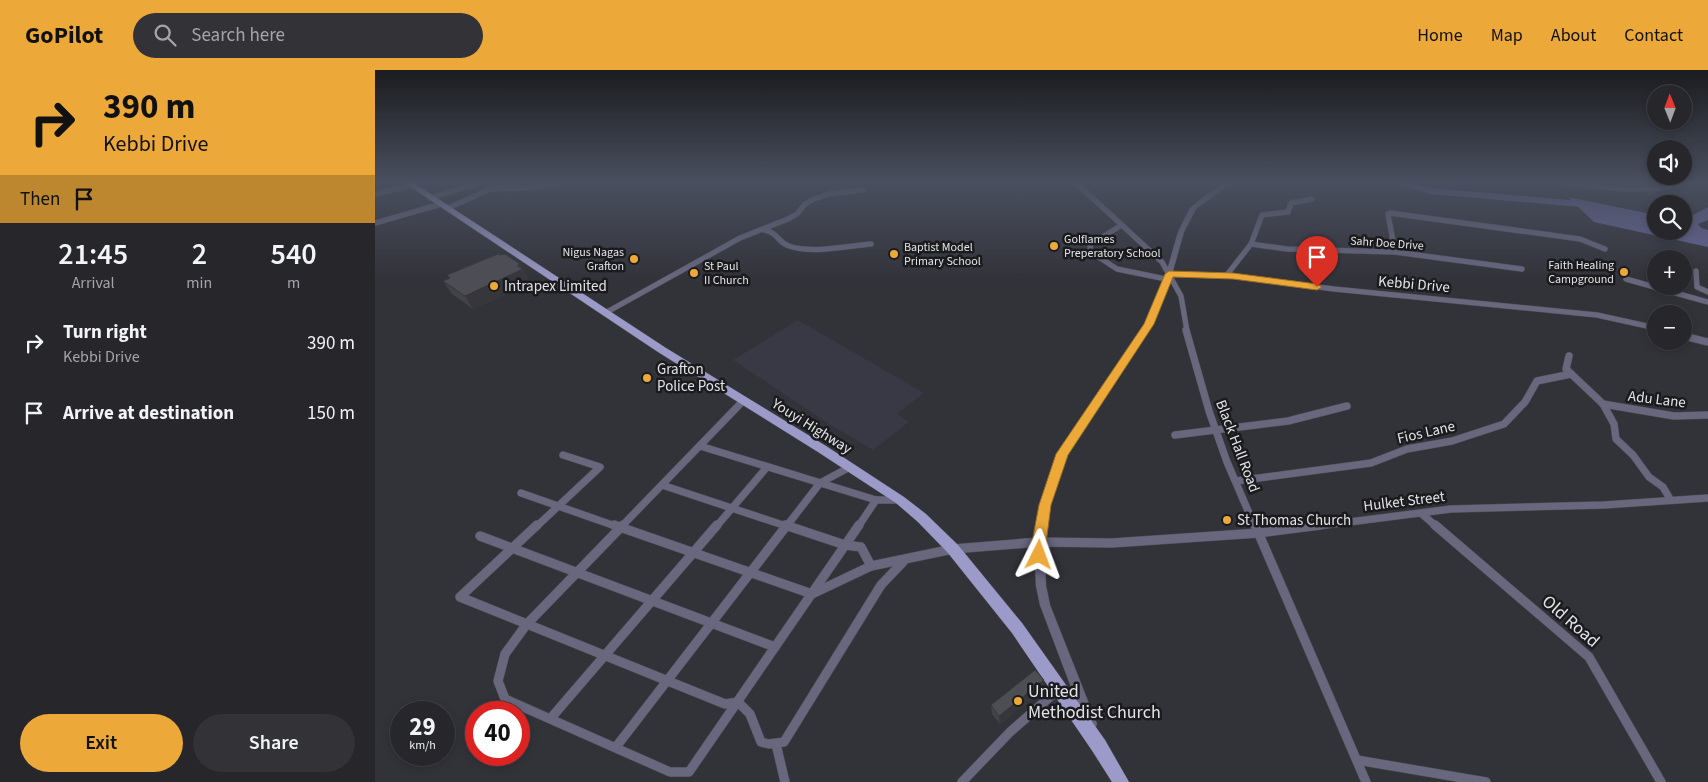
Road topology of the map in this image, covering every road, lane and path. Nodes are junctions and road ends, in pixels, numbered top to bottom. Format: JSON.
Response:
{"nodes":[{"id":1,"x":404,"y":214,"type":"edge"},
{"id":2,"x":457,"y":214,"type":"edge"},
{"id":3,"x":795,"y":214,"type":"edge"},
{"id":4,"x":1108,"y":214,"type":"edge"},
{"id":5,"x":1190,"y":214,"type":"edge"},
{"id":6,"x":1262,"y":214,"type":"edge"},
{"id":7,"x":1388,"y":214,"type":"edge"},
{"id":8,"x":1399,"y":214,"type":"edge"},
{"id":9,"x":375,"y":223,"type":"edge"},
{"id":10,"x":1120,"y":226,"type":"junction"},
{"id":11,"x":761,"y":230,"type":"junction"},
{"id":12,"x":871,"y":244,"type":"dead end"},
{"id":13,"x":1251,"y":244,"type":"junction"},
{"id":14,"x":1605,"y":249,"type":"dead end"},
{"id":15,"x":1395,"y":252,"type":"junction"},
{"id":16,"x":1522,"y":269,"type":"dead end"},
{"id":17,"x":1696,"y":271,"type":"dead end"},
{"id":18,"x":1168,"y":276,"type":"junction"},
{"id":19,"x":1226,"y":276,"type":"junction"},
{"id":20,"x":1626,"y":279,"type":"dead end"},
{"id":21,"x":1708,"y":292,"type":"edge"},
{"id":22,"x":1708,"y":302,"type":"edge"},
{"id":23,"x":607,"y":312,"type":"junction"},
{"id":24,"x":1647,"y":326,"type":"edge"},
{"id":25,"x":1692,"y":338,"type":"edge"},
{"id":26,"x":1708,"y":342,"type":"edge"},
{"id":27,"x":1569,"y":356,"type":"dead end"},
{"id":28,"x":1571,"y":374,"type":"junction"},
{"id":29,"x":743,"y":401,"type":"junction"},
{"id":30,"x":1603,"y":404,"type":"junction"},
{"id":31,"x":1347,"y":406,"type":"dead end"},
{"id":32,"x":1708,"y":415,"type":"edge"},
{"id":33,"x":1215,"y":430,"type":"junction"},
{"id":34,"x":1175,"y":435,"type":"dead end"},
{"id":35,"x":700,"y":446,"type":"junction"},
{"id":36,"x":563,"y":455,"type":"dead end"},
{"id":37,"x":767,"y":467,"type":"junction"},
{"id":38,"x":850,"y":468,"type":"junction"},
{"id":39,"x":1236,"y":481,"type":"junction"},
{"id":40,"x":820,"y":483,"type":"junction"},
{"id":41,"x":662,"y":485,"type":"junction"},
{"id":42,"x":521,"y":493,"type":"dead end"},
{"id":43,"x":1708,"y":498,"type":"edge"},
{"id":44,"x":1670,"y":499,"type":"junction"},
{"id":45,"x":876,"y":500,"type":"junction"},
{"id":46,"x":900,"y":500,"type":"junction"},
{"id":47,"x":559,"y":506,"type":"junction"},
{"id":48,"x":731,"y":508,"type":"junction"},
{"id":49,"x":1423,"y":514,"type":"junction"},
{"id":50,"x":787,"y":526,"type":"junction"},
{"id":51,"x":621,"y":527,"type":"junction"},
{"id":52,"x":1259,"y":533,"type":"junction"},
{"id":53,"x":480,"y":536,"type":"dead end"},
{"id":54,"x":1039,"y":542,"type":"junction"},
{"id":55,"x":845,"y":545,"type":"junction"},
{"id":56,"x":513,"y":548,"type":"junction"},
{"id":57,"x":953,"y":550,"type":"junction"},
{"id":58,"x":693,"y":553,"type":"junction"},
{"id":59,"x":904,"y":561,"type":"junction"},
{"id":60,"x":871,"y":566,"type":"junction"},
{"id":61,"x":577,"y":572,"type":"junction"},
{"id":62,"x":751,"y":573,"type":"junction"},
{"id":63,"x":812,"y":594,"type":"junction"},
{"id":64,"x":652,"y":601,"type":"junction"},
{"id":65,"x":712,"y":623,"type":"junction"},
{"id":66,"x":526,"y":624,"type":"junction"},
{"id":67,"x":775,"y":647,"type":"junction"},
{"id":68,"x":604,"y":656,"type":"junction"},
{"id":69,"x":667,"y":682,"type":"junction"},
{"id":70,"x":1059,"y":689,"type":"junction"},
{"id":71,"x":738,"y":702,"type":"junction"},
{"id":72,"x":551,"y":718,"type":"junction"},
{"id":73,"x":776,"y":744,"type":"junction"},
{"id":74,"x":1099,"y":746,"type":"junction"},
{"id":75,"x":616,"y":747,"type":"junction"},
{"id":76,"x":1357,"y":760,"type":"junction"},
{"id":77,"x":785,"y":782,"type":"edge"},
{"id":78,"x":961,"y":782,"type":"edge"},
{"id":79,"x":1121,"y":782,"type":"edge"},
{"id":80,"x":1367,"y":782,"type":"edge"},
{"id":81,"x":1486,"y":782,"type":"edge"},
{"id":82,"x":1661,"y":782,"type":"edge"}],
"edges":[{"from":1,"to":9,"type":"street"},
{"from":2,"to":23,"type":"main road","name":"Youyi Highway"},
{"from":3,"to":11,"type":"street"},
{"from":4,"to":10,"type":"street","name":"Black Hall Road"},
{"from":5,"to":18,"type":"street"},
{"from":6,"to":13,"type":"street"},
{"from":7,"to":15,"type":"street"},
{"from":8,"to":14,"type":"street"},
{"from":10,"to":18,"type":"street","name":"Black Hall Road"},
{"from":10,"to":18,"type":"street","name":"Kebbi Drive"},
{"from":11,"to":12,"type":"street"},
{"from":11,"to":23,"type":"street"},
{"from":13,"to":15,"type":"street","name":"Sahr Doe Drive"},
{"from":13,"to":19,"type":"street"},
{"from":15,"to":16,"type":"street","name":"Sahr Doe Drive"},
{"from":17,"to":21,"type":"street"},
{"from":18,"to":19,"type":"street","name":"Kebbi Drive"},
{"from":18,"to":33,"type":"street","name":"Black Hall Road"},
{"from":18,"to":54,"type":"street"},
{"from":19,"to":24,"type":"street","name":"Kebbi Drive"},
{"from":20,"to":22,"type":"street"},
{"from":23,"to":29,"type":"main road","name":"Youyi Highway"},
{"from":25,"to":26,"type":"street"},
{"from":27,"to":28,"type":"street"},
{"from":28,"to":30,"type":"street"},
{"from":28,"to":39,"type":"street","name":"Fios Lane"},
{"from":29,"to":35,"type":"street"},
{"from":29,"to":38,"type":"main road","name":"Youyi Highway"},
{"from":30,"to":32,"type":"street","name":"Adu Lane"},
{"from":30,"to":44,"type":"street"},
{"from":31,"to":33,"type":"street"},
{"from":33,"to":34,"type":"street"},
{"from":33,"to":39,"type":"street","name":"Black Hall Road"},
{"from":35,"to":37,"type":"street"},
{"from":35,"to":41,"type":"street"},
{"from":36,"to":47,"type":"street"},
{"from":37,"to":40,"type":"street"},
{"from":37,"to":48,"type":"street"},
{"from":38,"to":40,"type":"street"},
{"from":38,"to":46,"type":"main road","name":"Youyi Highway"},
{"from":39,"to":52,"type":"street","name":"Black Hall Road"},
{"from":40,"to":45,"type":"street"},
{"from":40,"to":50,"type":"street"},
{"from":41,"to":48,"type":"street"},
{"from":41,"to":51,"type":"street"},
{"from":42,"to":47,"type":"street"},
{"from":43,"to":44,"type":"street","name":"Hulket Street"},
{"from":44,"to":49,"type":"street","name":"Hulket Street"},
{"from":45,"to":46,"type":"street"},
{"from":45,"to":55,"type":"street"},
{"from":46,"to":57,"type":"main road","name":"Youyi Highway"},
{"from":47,"to":51,"type":"street"},
{"from":47,"to":56,"type":"street"},
{"from":48,"to":50,"type":"street"},
{"from":48,"to":58,"type":"street"},
{"from":49,"to":52,"type":"street","name":"Hulket Street"},
{"from":49,"to":82,"type":"street","name":"Old Road"},
{"from":50,"to":55,"type":"street"},
{"from":50,"to":62,"type":"street"},
{"from":51,"to":58,"type":"street"},
{"from":51,"to":61,"type":"street"},
{"from":52,"to":54,"type":"street","name":"Hulket Street"},
{"from":52,"to":76,"type":"street","name":"Black Hall Road"},
{"from":53,"to":56,"type":"street"},
{"from":54,"to":57,"type":"street","name":"Hulket Street"},
{"from":54,"to":74,"type":"street"},
{"from":55,"to":60,"type":"street"},
{"from":55,"to":63,"type":"street"},
{"from":56,"to":61,"type":"street"},
{"from":56,"to":66,"type":"street"},
{"from":57,"to":59,"type":"street","name":"Hulket Street"},
{"from":57,"to":70,"type":"main road","name":"Youyi Highway"},
{"from":58,"to":62,"type":"street"},
{"from":58,"to":64,"type":"street"},
{"from":59,"to":60,"type":"street","name":"Hulket Street"},
{"from":59,"to":73,"type":"street"},
{"from":60,"to":63,"type":"street","name":"Hulket Street"},
{"from":61,"to":64,"type":"street"},
{"from":61,"to":66,"type":"street"},
{"from":62,"to":63,"type":"street"},
{"from":62,"to":65,"type":"street"},
{"from":63,"to":67,"type":"street"},
{"from":64,"to":65,"type":"street"},
{"from":64,"to":68,"type":"street"},
{"from":65,"to":67,"type":"street"},
{"from":65,"to":69,"type":"street"},
{"from":66,"to":68,"type":"street"},
{"from":66,"to":72,"type":"street"},
{"from":67,"to":71,"type":"street"},
{"from":68,"to":69,"type":"street"},
{"from":68,"to":72,"type":"street"},
{"from":69,"to":71,"type":"street"},
{"from":69,"to":75,"type":"street"},
{"from":70,"to":74,"type":"main road","name":"Youyi Highway"},
{"from":70,"to":78,"type":"street"},
{"from":71,"to":73,"type":"street"},
{"from":71,"to":75,"type":"street"},
{"from":72,"to":75,"type":"street"},
{"from":73,"to":77,"type":"street"},
{"from":74,"to":79,"type":"main road","name":"Youyi Highway"},
{"from":76,"to":80,"type":"street","name":"Black Hall Road"},
{"from":76,"to":81,"type":"street"}]}
